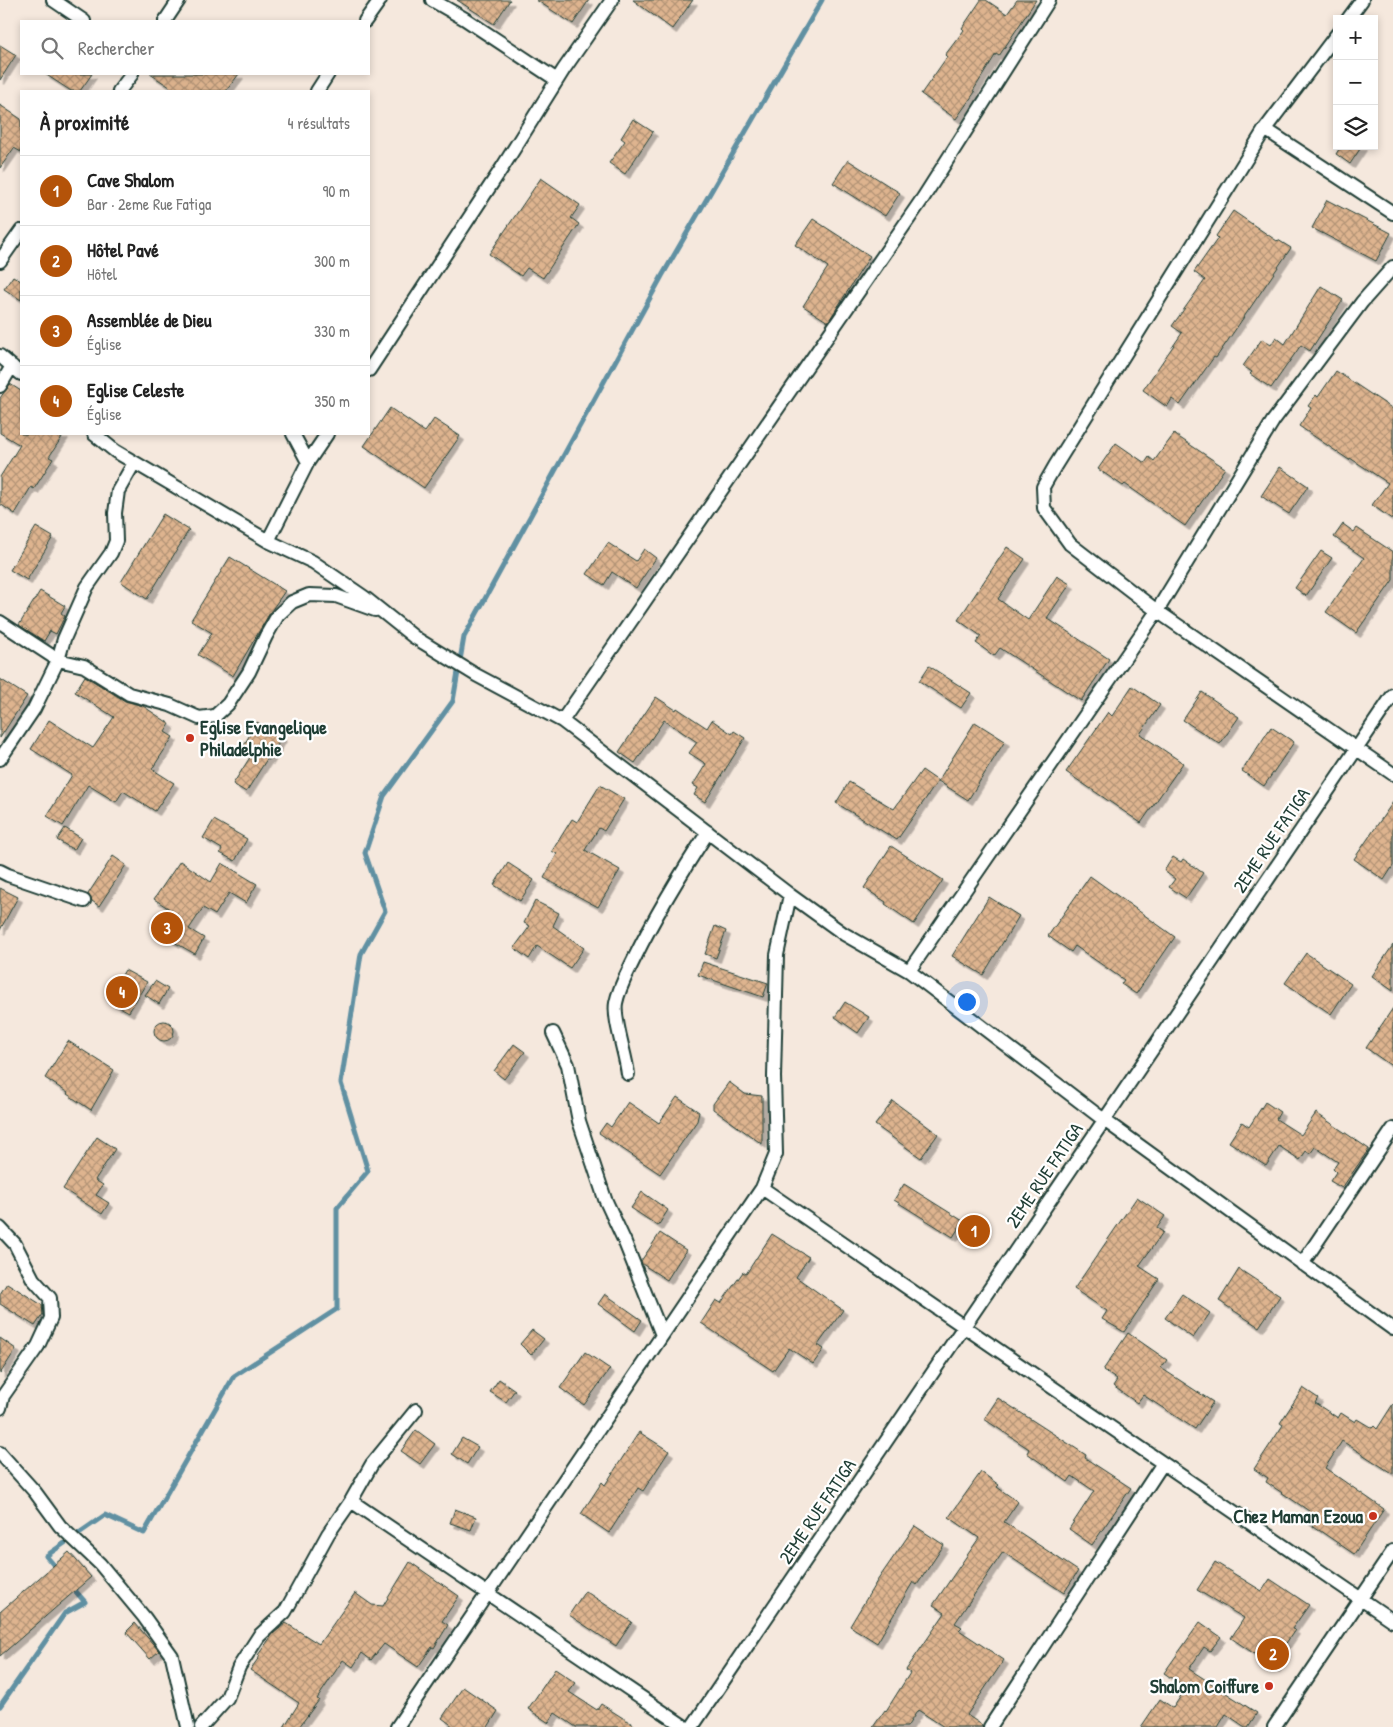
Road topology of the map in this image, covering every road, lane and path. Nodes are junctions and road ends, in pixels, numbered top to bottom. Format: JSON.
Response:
{"nodes":[{"id":1,"x":53,"y":0,"type":"edge"},
{"id":2,"x":178,"y":0,"type":"edge"},
{"id":3,"x":380,"y":0,"type":"edge"},
{"id":4,"x":432,"y":0,"type":"edge"},
{"id":5,"x":612,"y":0,"type":"edge"},
{"id":6,"x":1049,"y":0,"type":"edge"},
{"id":7,"x":1362,"y":0,"type":"edge"},
{"id":8,"x":1351,"y":15,"type":"edge"},
{"id":9,"x":83,"y":20,"type":"edge"},
{"id":10,"x":166,"y":20,"type":"edge"},
{"id":11,"x":365,"y":20,"type":"edge"},
{"id":12,"x":1333,"y":39,"type":"edge"},
{"id":13,"x":131,"y":75,"type":"edge"},
{"id":14,"x":327,"y":75,"type":"edge"},
{"id":15,"x":557,"y":80,"type":"junction"},
{"id":16,"x":120,"y":90,"type":"edge"},
{"id":17,"x":318,"y":90,"type":"edge"},
{"id":18,"x":1265,"y":129,"type":"junction"},
{"id":19,"x":1393,"y":213,"type":"edge"},
{"id":20,"x":20,"y":231,"type":"edge"},
{"id":21,"x":0,"y":260,"type":"edge"},
{"id":22,"x":1393,"y":267,"type":"edge"},
{"id":23,"x":0,"y":356,"type":"edge"},
{"id":24,"x":370,"y":368,"type":"edge"},
{"id":25,"x":17,"y":370,"type":"edge"},
{"id":26,"x":0,"y":386,"type":"edge"},
{"id":27,"x":95,"y":435,"type":"edge"},
{"id":28,"x":294,"y":435,"type":"edge"},
{"id":29,"x":326,"y":435,"type":"edge"},
{"id":30,"x":134,"y":462,"type":"junction"},
{"id":31,"x":308,"y":462,"type":"junction"},
{"id":32,"x":268,"y":541,"type":"junction"},
{"id":33,"x":1157,"y":611,"type":"junction"},
{"id":34,"x":390,"y":617,"type":"junction"},
{"id":35,"x":0,"y":622,"type":"edge"},
{"id":36,"x":58,"y":660,"type":"junction"},
{"id":37,"x":1393,"y":695,"type":"edge"},
{"id":38,"x":562,"y":721,"type":"junction"},
{"id":39,"x":1356,"y":749,"type":"junction"},
{"id":40,"x":0,"y":759,"type":"edge"},
{"id":41,"x":1393,"y":774,"type":"edge"},
{"id":42,"x":708,"y":832,"type":"junction"},
{"id":43,"x":0,"y":870,"type":"edge"},
{"id":44,"x":790,"y":895,"type":"junction"},
{"id":45,"x":84,"y":901,"type":"dead end"},
{"id":46,"x":909,"y":971,"type":"junction"},
{"id":47,"x":553,"y":1033,"type":"dead end"},
{"id":48,"x":628,"y":1074,"type":"dead end"},
{"id":49,"x":1104,"y":1120,"type":"junction"},
{"id":50,"x":1393,"y":1129,"type":"edge"},
{"id":51,"x":762,"y":1188,"type":"junction"},
{"id":52,"x":0,"y":1228,"type":"edge"},
{"id":53,"x":1302,"y":1264,"type":"junction"},
{"id":54,"x":964,"y":1327,"type":"junction"},
{"id":55,"x":1393,"y":1329,"type":"edge"},
{"id":56,"x":662,"y":1335,"type":"junction"},
{"id":57,"x":0,"y":1408,"type":"edge"},
{"id":58,"x":416,"y":1410,"type":"dead end"},
{"id":59,"x":0,"y":1453,"type":"edge"},
{"id":60,"x":1164,"y":1463,"type":"junction"},
{"id":61,"x":351,"y":1501,"type":"junction"},
{"id":62,"x":1393,"y":1551,"type":"edge"},
{"id":63,"x":488,"y":1592,"type":"junction"},
{"id":64,"x":1360,"y":1598,"type":"junction"},
{"id":65,"x":1393,"y":1621,"type":"edge"},
{"id":66,"x":188,"y":1727,"type":"edge"},
{"id":67,"x":201,"y":1727,"type":"edge"},
{"id":68,"x":397,"y":1727,"type":"edge"},
{"id":69,"x":685,"y":1727,"type":"edge"},
{"id":70,"x":692,"y":1727,"type":"edge"},
{"id":71,"x":990,"y":1727,"type":"edge"},
{"id":72,"x":1274,"y":1727,"type":"edge"}],
"edges":[{"from":1,"to":9,"type":"street"},
{"from":2,"to":10,"type":"street"},
{"from":3,"to":11,"type":"street"},
{"from":4,"to":15,"type":"street"},
{"from":5,"to":15,"type":"street"},
{"from":6,"to":38,"type":"street"},
{"from":7,"to":8,"type":"street"},
{"from":12,"to":18,"type":"street"},
{"from":13,"to":16,"type":"street"},
{"from":14,"to":17,"type":"street"},
{"from":15,"to":24,"type":"street"},
{"from":18,"to":19,"type":"street"},
{"from":18,"to":33,"type":"street"},
{"from":20,"to":21,"type":"street"},
{"from":22,"to":33,"type":"street"},
{"from":23,"to":25,"type":"street"},
{"from":25,"to":26,"type":"street"},
{"from":27,"to":30,"type":"street"},
{"from":28,"to":31,"type":"street"},
{"from":29,"to":31,"type":"street"},
{"from":30,"to":32,"type":"street"},
{"from":30,"to":36,"type":"street"},
{"from":31,"to":32,"type":"street"},
{"from":32,"to":34,"type":"street"},
{"from":33,"to":39,"type":"street"},
{"from":33,"to":46,"type":"street"},
{"from":34,"to":36,"type":"street"},
{"from":34,"to":38,"type":"street"},
{"from":35,"to":36,"type":"street"},
{"from":36,"to":40,"type":"street"},
{"from":37,"to":39,"type":"street","name":"2EME RUE FATIGA"},
{"from":38,"to":42,"type":"street"},
{"from":39,"to":41,"type":"street"},
{"from":39,"to":49,"type":"street","name":"2EME RUE FATIGA"},
{"from":42,"to":44,"type":"street"},
{"from":42,"to":48,"type":"street"},
{"from":43,"to":45,"type":"street"},
{"from":44,"to":46,"type":"street"},
{"from":44,"to":51,"type":"street"},
{"from":46,"to":49,"type":"street"},
{"from":47,"to":56,"type":"street"},
{"from":49,"to":53,"type":"street"},
{"from":49,"to":54,"type":"street","name":"2EME RUE FATIGA"},
{"from":50,"to":53,"type":"street"},
{"from":51,"to":54,"type":"street"},
{"from":51,"to":56,"type":"street"},
{"from":52,"to":57,"type":"street"},
{"from":53,"to":55,"type":"street"},
{"from":54,"to":60,"type":"street"},
{"from":54,"to":70,"type":"street","name":"2EME RUE FATIGA"},
{"from":56,"to":63,"type":"street"},
{"from":58,"to":61,"type":"street"},
{"from":59,"to":66,"type":"street"},
{"from":60,"to":64,"type":"street"},
{"from":60,"to":71,"type":"street"},
{"from":61,"to":63,"type":"street"},
{"from":61,"to":67,"type":"street"},
{"from":62,"to":64,"type":"street"},
{"from":63,"to":68,"type":"street"},
{"from":63,"to":69,"type":"street"},
{"from":64,"to":65,"type":"street"},
{"from":64,"to":72,"type":"street"}]}
